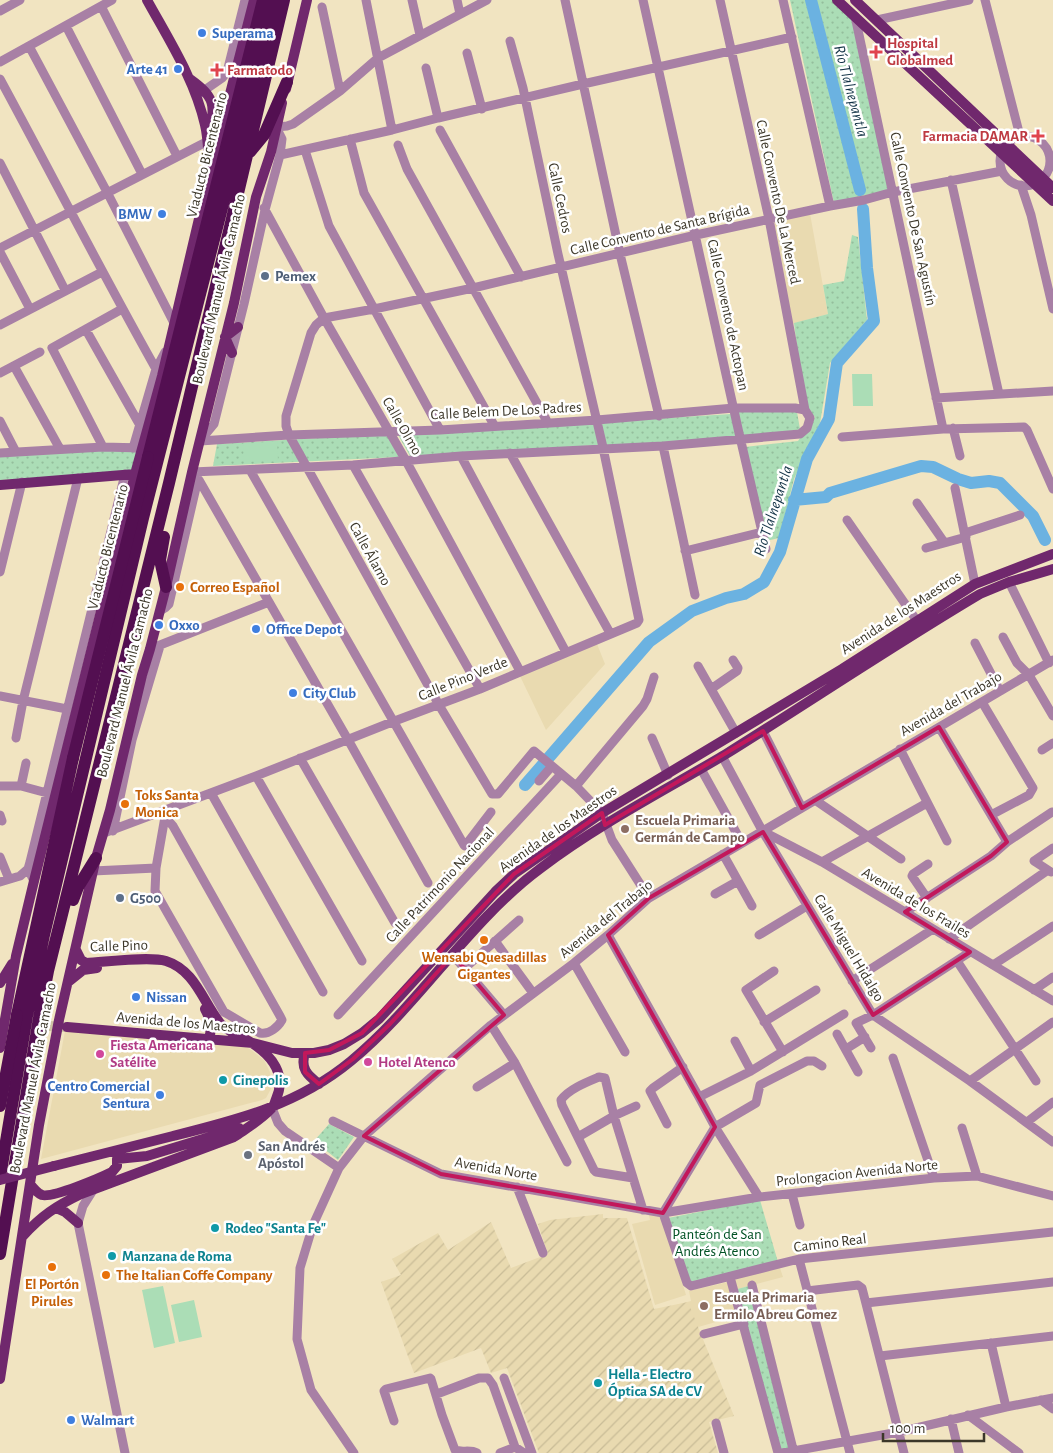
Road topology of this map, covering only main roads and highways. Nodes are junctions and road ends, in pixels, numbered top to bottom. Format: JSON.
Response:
{"nodes":[{"id":1,"x":147,"y":0,"type":"edge"},
{"id":2,"x":254,"y":0,"type":"edge"},
{"id":3,"x":263,"y":0,"type":"edge"},
{"id":4,"x":275,"y":0,"type":"edge"},
{"id":5,"x":284,"y":0,"type":"edge"},
{"id":6,"x":307,"y":0,"type":"edge"},
{"id":7,"x":837,"y":0,"type":"edge"},
{"id":8,"x":855,"y":0,"type":"edge"},
{"id":9,"x":288,"y":82,"type":"junction"},
{"id":10,"x":1004,"y":148,"type":"junction"},
{"id":11,"x":248,"y":154,"type":"junction"},
{"id":12,"x":210,"y":172,"type":"junction"},
{"id":13,"x":1039,"y":181,"type":"junction"},
{"id":14,"x":1053,"y":188,"type":"edge"},
{"id":15,"x":1053,"y":201,"type":"edge"},
{"id":16,"x":238,"y":328,"type":"road end"},
{"id":17,"x":226,"y":337,"type":"junction"},
{"id":18,"x":232,"y":353,"type":"road end"},
{"id":19,"x":130,"y":474,"type":"junction"},
{"id":20,"x":169,"y":483,"type":"junction"},
{"id":21,"x":0,"y":484,"type":"edge"},
{"id":22,"x":132,"y":487,"type":"junction"},
{"id":23,"x":143,"y":518,"type":"junction"},
{"id":24,"x":1053,"y":555,"type":"edge"},
{"id":25,"x":1051,"y":571,"type":"edge"},
{"id":26,"x":166,"y":586,"type":"junction"},
{"id":27,"x":96,"y":858,"type":"junction"},
{"id":28,"x":76,"y":950,"type":"junction"},
{"id":29,"x":16,"y":956,"type":"junction"},
{"id":30,"x":48,"y":971,"type":"junction"},
{"id":31,"x":0,"y":983,"type":"edge"},
{"id":32,"x":68,"y":983,"type":"junction"},
{"id":33,"x":68,"y":1027,"type":"tunnel mouth"},
{"id":34,"x":209,"y":1040,"type":"junction"},
{"id":35,"x":253,"y":1043,"type":"junction"},
{"id":36,"x":0,"y":1048,"type":"edge"},
{"id":37,"x":305,"y":1053,"type":"junction"},
{"id":38,"x":319,"y":1084,"type":"junction"},
{"id":39,"x":0,"y":1106,"type":"edge"},
{"id":40,"x":272,"y":1108,"type":"junction"},
{"id":41,"x":256,"y":1123,"type":"junction"},
{"id":42,"x":106,"y":1153,"type":"junction"},
{"id":43,"x":117,"y":1159,"type":"junction"},
{"id":44,"x":139,"y":1172,"type":"junction"},
{"id":45,"x":0,"y":1178,"type":"edge"},
{"id":46,"x":30,"y":1184,"type":"junction"},
{"id":47,"x":56,"y":1208,"type":"junction"},
{"id":48,"x":78,"y":1223,"type":"road end"},
{"id":49,"x":22,"y":1236,"type":"junction"},
{"id":50,"x":0,"y":1254,"type":"edge"},
{"id":51,"x":0,"y":1379,"type":"edge"}],
"edges":[{"from":1,"to":12,"type":"main road"},
{"from":2,"to":12,"type":"main road"},
{"from":3,"to":39,"type":"highway","name":"Viaducto Bicentenario","bridge":true},
{"from":4,"to":23,"type":"highway","name":"Boulevard Manuel Ávila Camacho"},
{"from":5,"to":11,"type":"highway","name":"Boulevard Manuel Ávila Camacho"},
{"from":6,"to":9,"type":"main road","name":"Boulevard Manuel Ávila Camacho"},
{"from":7,"to":10,"type":"main road"},
{"from":8,"to":10,"type":"main road"},
{"from":9,"to":11,"type":"highway"},
{"from":9,"to":17,"type":"main road","name":"Boulevard Manuel Ávila Camacho"},
{"from":10,"to":13,"type":"main road"},
{"from":11,"to":20,"type":"highway","name":"Boulevard Manuel Ávila Camacho"},
{"from":12,"to":19,"type":"main road"},
{"from":13,"to":14,"type":"main road"},
{"from":13,"to":15,"type":"main road"},
{"from":16,"to":17,"type":"main road"},
{"from":17,"to":18,"type":"main road"},
{"from":17,"to":26,"type":"main road","name":"Boulevard Manuel Ávila Camacho"},
{"from":19,"to":21,"type":"main road"},
{"from":19,"to":22,"type":"main road"},
{"from":20,"to":26,"type":"highway"},
{"from":20,"to":30,"type":"highway","name":"Boulevard Manuel Ávila Camacho"},
{"from":22,"to":23,"type":"highway"},
{"from":22,"to":29,"type":"main road"},
{"from":23,"to":45,"type":"highway","name":"Boulevard Manuel Ávila Camacho"},
{"from":24,"to":37,"type":"main road","name":"Avenida de los Maestros"},
{"from":25,"to":38,"type":"main road","name":"Avenida de los Maestros"},
{"from":26,"to":27,"type":"main road","name":"Boulevard Manuel Ávila Camacho"},
{"from":27,"to":28,"type":"main road","name":"Boulevard Manuel Ávila Camacho"},
{"from":27,"to":30,"type":"highway"},
{"from":28,"to":32,"type":"main road","name":"Boulevard Manuel Ávila Camacho"},
{"from":28,"to":35,"type":"main road","name":"Calle Pino"},
{"from":29,"to":31,"type":"main road"},
{"from":29,"to":36,"type":"main road"},
{"from":30,"to":50,"type":"highway","name":"Boulevard Manuel Ávila Camacho"},
{"from":32,"to":34,"type":"main road","name":"Calle Pino"},
{"from":32,"to":46,"type":"main road","name":"Boulevard Manuel Ávila Camacho"},
{"from":33,"to":34,"type":"main road","name":"Avenida de los Maestros"},
{"from":34,"to":35,"type":"main road","name":"Avenida de los Maestros"},
{"from":35,"to":37,"type":"main road","name":"Avenida de los Maestros"},
{"from":35,"to":40,"type":"main road"},
{"from":37,"to":38,"type":"main road"},
{"from":38,"to":40,"type":"main road","name":"Avenida de los Maestros"},
{"from":40,"to":41,"type":"main road","name":"Avenida de los Maestros"},
{"from":40,"to":42,"type":"main road","name":"Avenida de los Maestros"},
{"from":41,"to":43,"type":"main road"},
{"from":41,"to":44,"type":"main road","name":"Avenida de los Maestros"},
{"from":42,"to":43,"type":"main road"},
{"from":42,"to":45,"type":"main road","name":"Avenida de los Maestros","bridge":true},
{"from":43,"to":44,"type":"main road"},
{"from":43,"to":46,"type":"main road"},
{"from":44,"to":47,"type":"main road","name":"Avenida de los Maestros"},
{"from":46,"to":49,"type":"main road","name":"Boulevard Manuel Ávila Camacho"},
{"from":47,"to":48,"type":"main road"},
{"from":47,"to":49,"type":"main road","name":"Avenida de los Maestros"},
{"from":49,"to":51,"type":"main road","name":"Boulevard Manuel Ávila Camacho"}]}
